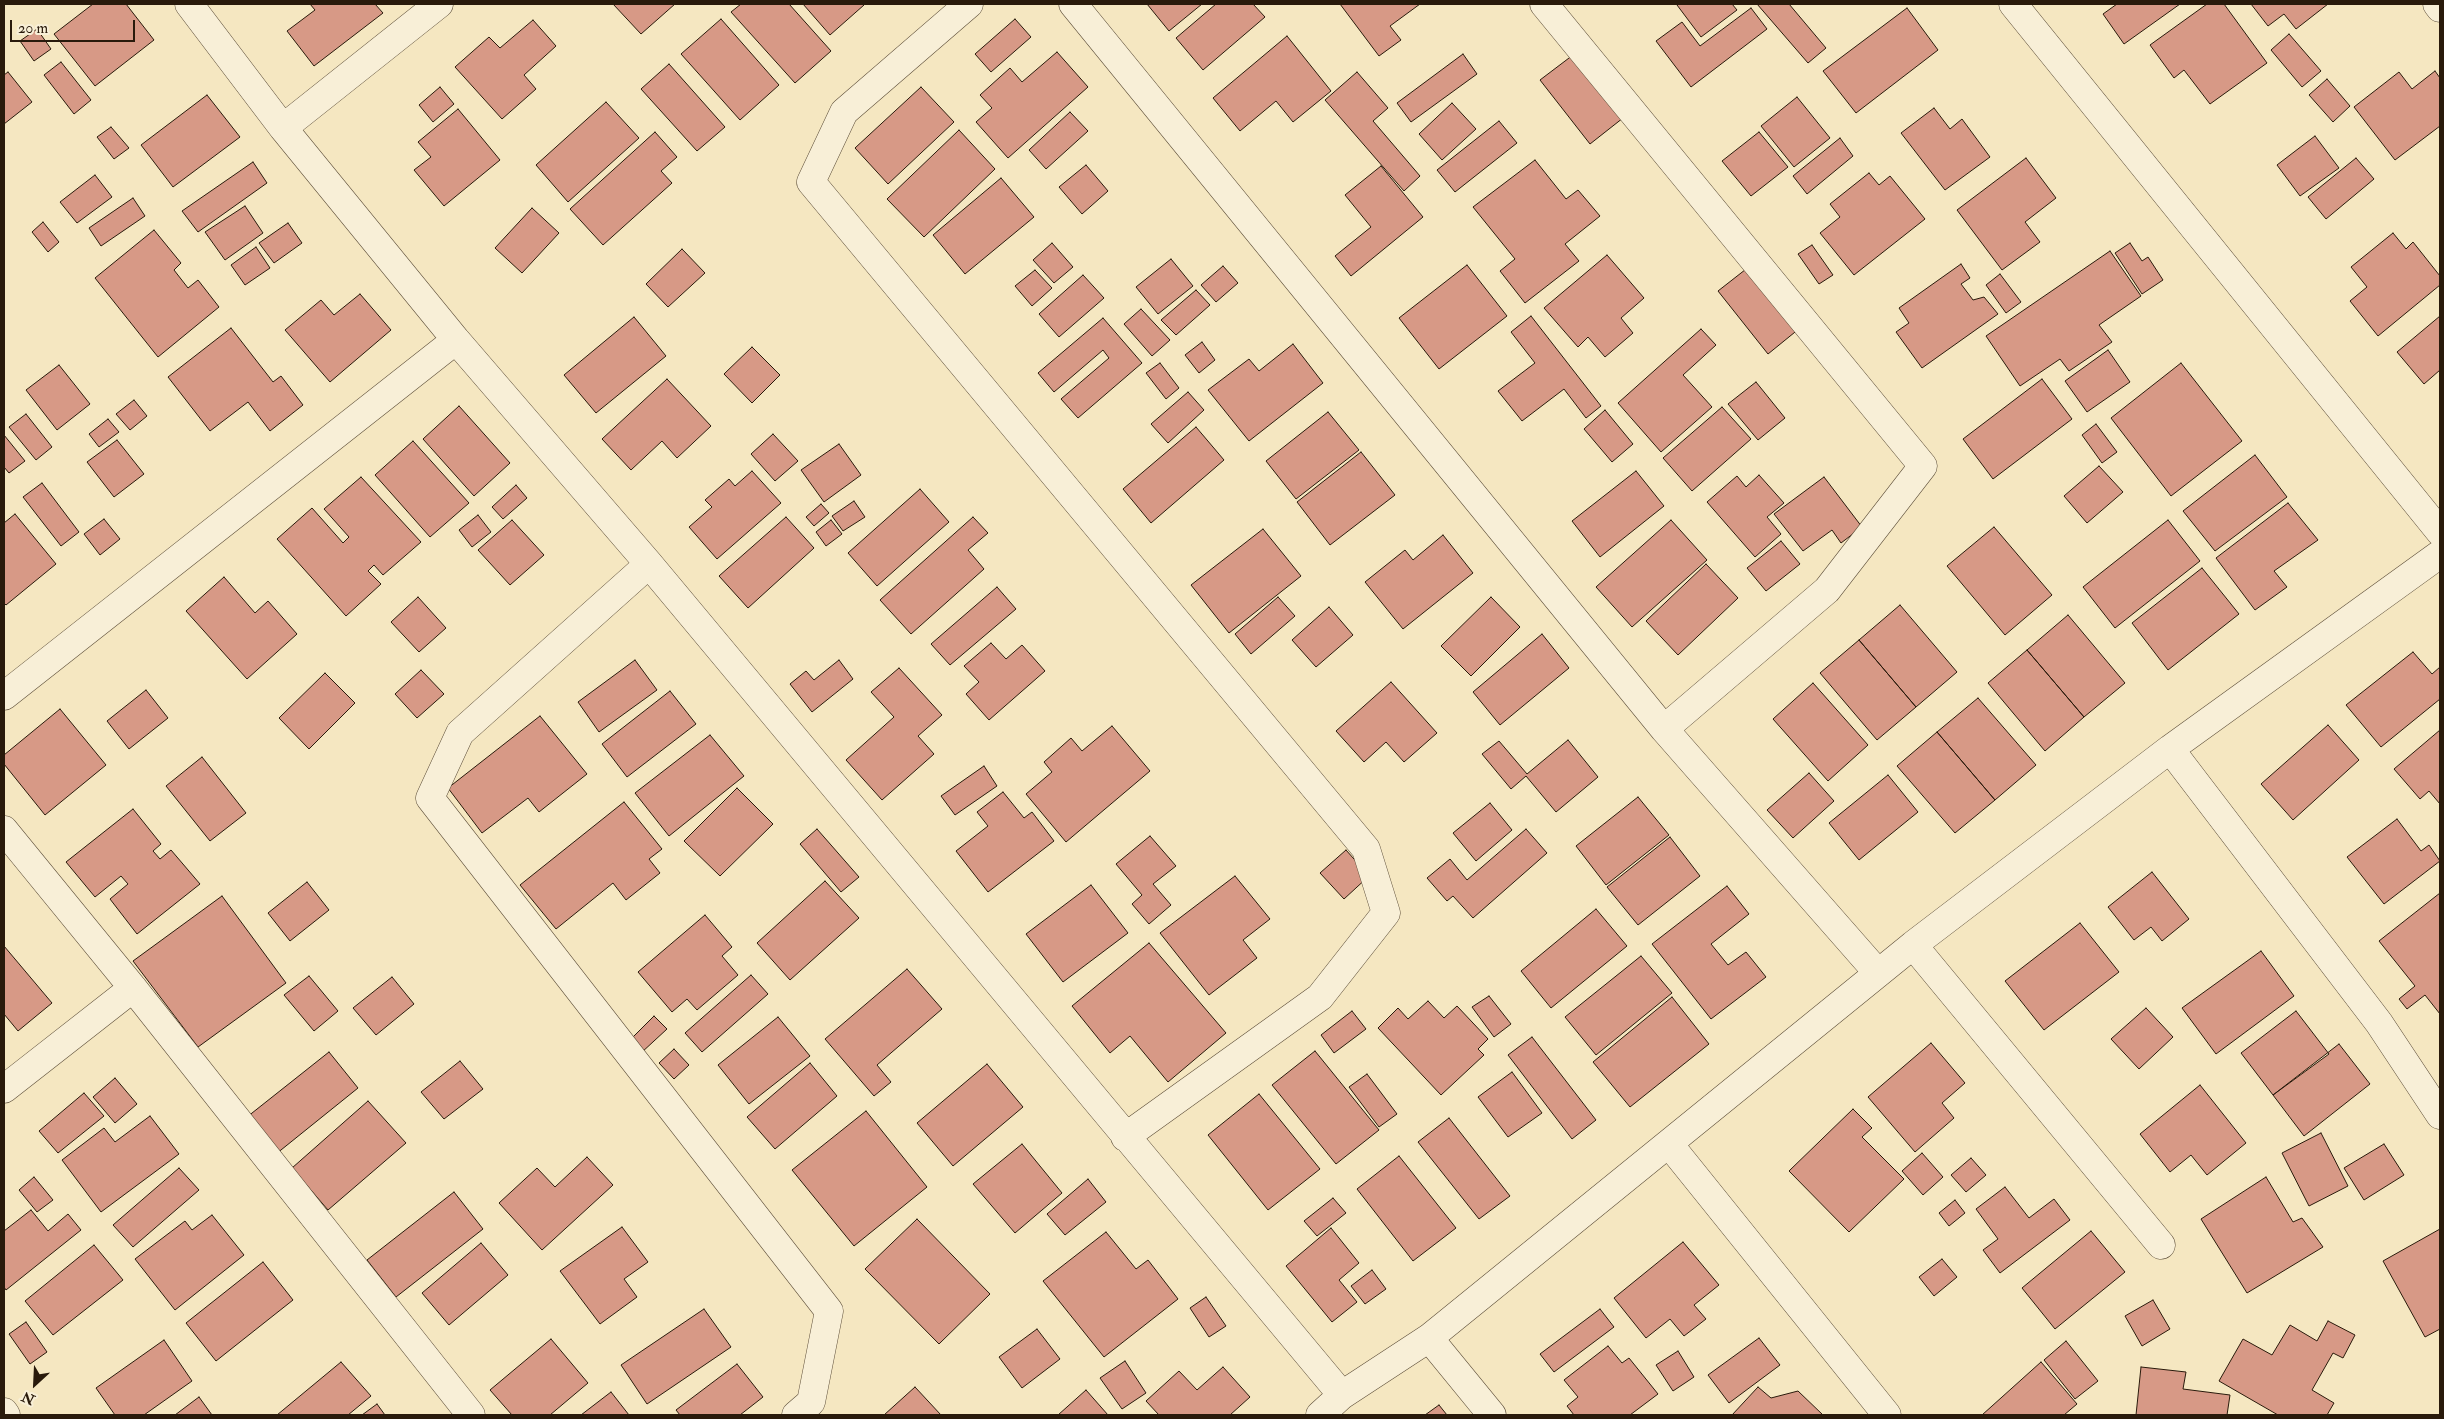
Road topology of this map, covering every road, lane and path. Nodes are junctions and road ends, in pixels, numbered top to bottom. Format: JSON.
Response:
{"nodes":[{"id":1,"x":189,"y":4,"type":"edge"},
{"id":2,"x":439,"y":4,"type":"edge"},
{"id":3,"x":969,"y":4,"type":"edge"},
{"id":4,"x":1073,"y":4,"type":"edge"},
{"id":5,"x":1544,"y":4,"type":"edge"},
{"id":6,"x":2013,"y":4,"type":"edge"},
{"id":7,"x":2437,"y":4,"type":"edge"},
{"id":8,"x":2440,"y":8,"type":"edge"},
{"id":9,"x":283,"y":128,"type":"junction"},
{"id":10,"x":456,"y":340,"type":"junction"},
{"id":11,"x":2440,"y":532,"type":"edge"},
{"id":12,"x":2440,"y":554,"type":"edge"},
{"id":13,"x":649,"y":564,"type":"junction"},
{"id":14,"x":4,"y":696,"type":"edge"},
{"id":15,"x":1664,"y":729,"type":"junction"},
{"id":16,"x":2170,"y":749,"type":"junction"},
{"id":17,"x":4,"y":830,"type":"edge"},
{"id":18,"x":1913,"y":945,"type":"junction"},
{"id":19,"x":1878,"y":973,"type":"junction"},
{"id":20,"x":133,"y":988,"type":"junction"},
{"id":21,"x":4,"y":1089,"type":"edge"},
{"id":22,"x":2440,"y":1115,"type":"edge"},
{"id":23,"x":1125,"y":1136,"type":"junction"},
{"id":24,"x":1669,"y":1144,"type":"junction"},
{"id":25,"x":2161,"y":1245,"type":"dead end"},
{"id":26,"x":1429,"y":1338,"type":"junction"},
{"id":27,"x":1342,"y":1395,"type":"junction"},
{"id":28,"x":4,"y":1412,"type":"edge"},
{"id":29,"x":6,"y":1415,"type":"edge"},
{"id":30,"x":471,"y":1415,"type":"edge"},
{"id":31,"x":796,"y":1415,"type":"edge"},
{"id":32,"x":1320,"y":1415,"type":"edge"},
{"id":33,"x":1492,"y":1415,"type":"edge"},
{"id":34,"x":1887,"y":1415,"type":"edge"}],
"edges":[{"from":1,"to":9,"type":"street"},
{"from":2,"to":9,"type":"street"},
{"from":3,"to":23,"type":"street"},
{"from":4,"to":15,"type":"street"},
{"from":5,"to":15,"type":"street"},
{"from":6,"to":11,"type":"street"},
{"from":7,"to":8,"type":"street"},
{"from":9,"to":10,"type":"street"},
{"from":10,"to":13,"type":"street"},
{"from":10,"to":14,"type":"street"},
{"from":12,"to":16,"type":"street"},
{"from":13,"to":23,"type":"street"},
{"from":13,"to":31,"type":"street"},
{"from":15,"to":19,"type":"street"},
{"from":16,"to":18,"type":"street"},
{"from":16,"to":22,"type":"street"},
{"from":17,"to":20,"type":"street"},
{"from":18,"to":19,"type":"street"},
{"from":18,"to":25,"type":"street"},
{"from":19,"to":24,"type":"street"},
{"from":20,"to":21,"type":"street"},
{"from":20,"to":30,"type":"street"},
{"from":23,"to":27,"type":"street"},
{"from":24,"to":26,"type":"street"},
{"from":24,"to":34,"type":"street"},
{"from":26,"to":27,"type":"street"},
{"from":26,"to":33,"type":"street"},
{"from":27,"to":32,"type":"street"},
{"from":28,"to":29,"type":"street"}]}
